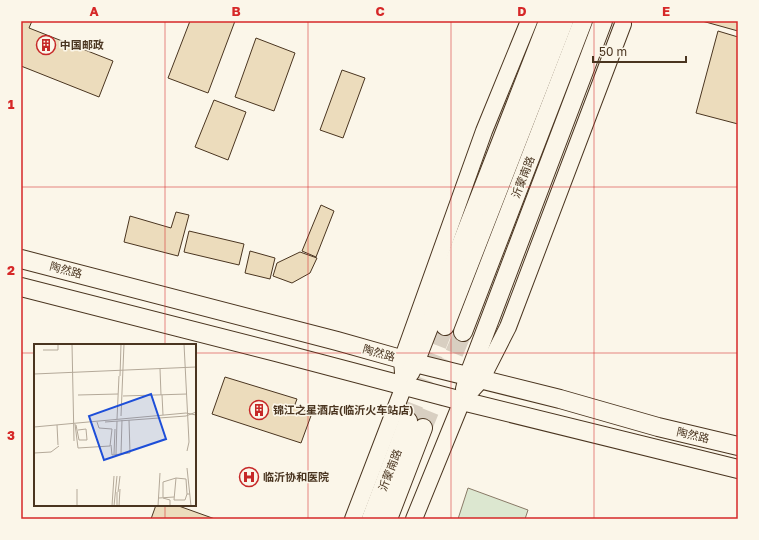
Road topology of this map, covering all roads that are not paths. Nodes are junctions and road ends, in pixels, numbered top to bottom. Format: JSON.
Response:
{"nodes":[{"id":1,"x":529,"y":21,"type":"edge"},
{"id":2,"x":548,"y":21,"type":"edge"},
{"id":3,"x":564,"y":21,"type":"edge"},
{"id":4,"x":583,"y":21,"type":"edge"},
{"id":5,"x":603,"y":21,"type":"edge"},
{"id":6,"x":623,"y":24,"type":"dead end"},
{"id":7,"x":21,"y":259,"type":"edge"},
{"id":8,"x":21,"y":287,"type":"edge"},
{"id":9,"x":445,"y":326,"type":"tunnel mouth"},
{"id":10,"x":463,"y":332,"type":"tunnel mouth"},
{"id":11,"x":409,"y":362,"type":"junction"},
{"id":12,"x":474,"y":379,"type":"junction"},
{"id":13,"x":404,"y":386,"type":"junction"},
{"id":14,"x":462,"y":401,"type":"junction"},
{"id":15,"x":738,"y":446,"type":"edge"},
{"id":16,"x":738,"y":469,"type":"edge"},
{"id":17,"x":353,"y":519,"type":"edge"},
{"id":18,"x":371,"y":519,"type":"edge"},
{"id":19,"x":388,"y":519,"type":"edge"},
{"id":20,"x":414,"y":519,"type":"edge"}],
"edges":[{"from":1,"to":11,"type":"street"},
{"from":2,"to":11,"type":"main road"},
{"from":3,"to":9,"type":"main road","name":"沂蒙南路"},
{"from":4,"to":10,"type":"main road","name":"沂蒙南路"},
{"from":5,"to":12,"type":"main road"},
{"from":6,"to":12,"type":"street"},
{"from":7,"to":11,"type":"main road","name":"陶然路"},
{"from":8,"to":13,"type":"main road","name":"陶然路"},
{"from":11,"to":12,"type":"main road","name":"陶然路"},
{"from":11,"to":13,"type":"main road"},
{"from":12,"to":14,"type":"main road"},
{"from":12,"to":15,"type":"main road","name":"陶然路"},
{"from":13,"to":14,"type":"main road","name":"陶然路"},
{"from":13,"to":17,"type":"street"},
{"from":14,"to":16,"type":"main road","name":"陶然路"},
{"from":14,"to":20,"type":"street"},
{"from":18,"to":19,"type":"main road","name":"沂蒙南路"}]}
